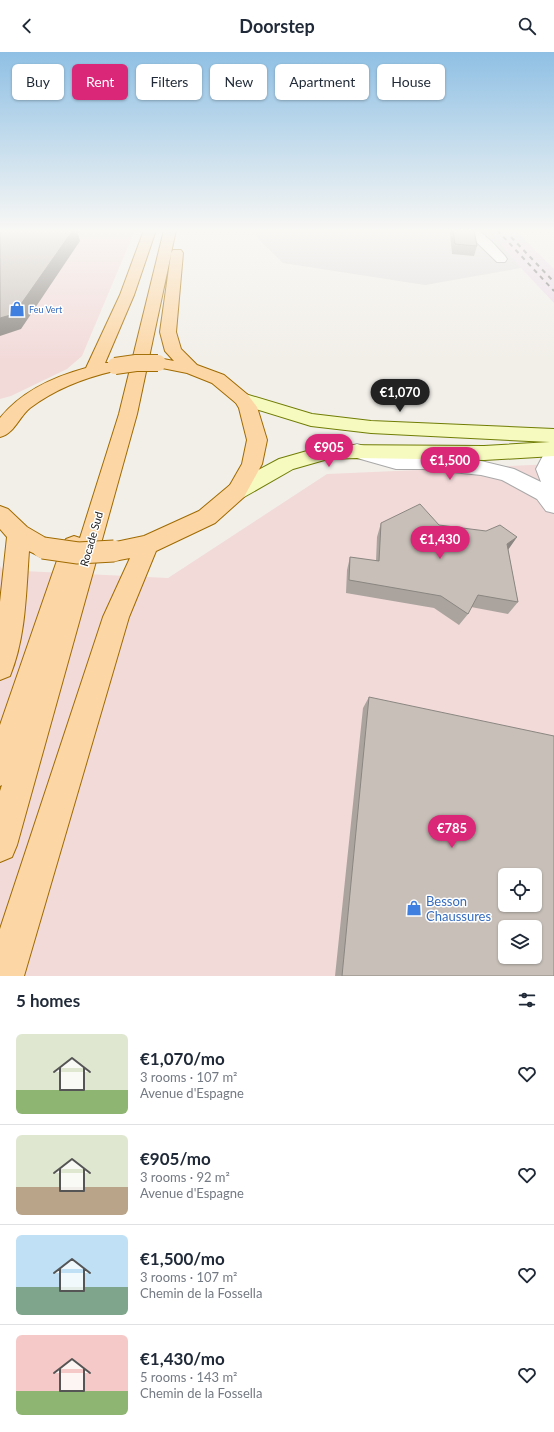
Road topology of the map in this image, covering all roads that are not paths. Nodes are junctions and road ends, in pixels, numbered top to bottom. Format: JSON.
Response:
{"nodes":[{"id":1,"x":135,"y":273,"type":"edge"},
{"id":2,"x":150,"y":273,"type":"edge"},
{"id":3,"x":160,"y":273,"type":"edge"},
{"id":4,"x":175,"y":273,"type":"edge"},
{"id":5,"x":191,"y":369,"type":"junction"},
{"id":6,"x":93,"y":371,"type":"junction"},
{"id":7,"x":242,"y":399,"type":"junction"},
{"id":8,"x":24,"y":404,"type":"junction"},
{"id":9,"x":0,"y":410,"type":"edge"},
{"id":10,"x":0,"y":431,"type":"edge"},
{"id":11,"x":554,"y":436,"type":"edge"},
{"id":12,"x":554,"y":449,"type":"edge"},
{"id":13,"x":357,"y":451,"type":"junction"},
{"id":14,"x":554,"y":452,"type":"edge"},
{"id":15,"x":554,"y":487,"type":"edge"},
{"id":16,"x":237,"y":491,"type":"junction"},
{"id":17,"x":554,"y":505,"type":"edge"},
{"id":18,"x":0,"y":515,"type":"edge"},
{"id":19,"x":19,"y":534,"type":"junction"},
{"id":20,"x":147,"y":546,"type":"junction"},
{"id":21,"x":5,"y":629,"type":"edge"},
{"id":22,"x":0,"y":666,"type":"edge"},
{"id":23,"x":0,"y":770,"type":"edge"},
{"id":24,"x":0,"y":845,"type":"edge"},
{"id":25,"x":4,"y":976,"type":"edge"}],
"edges":[{"from":1,"to":6,"type":"main road"},
{"from":2,"to":23,"type":"main road","name":"Rocade Sud"},
{"from":3,"to":24,"type":"main road","name":"Rocade Sud"},
{"from":4,"to":5,"type":"main road"},
{"from":5,"to":6,"type":"main road","bridge":true},
{"from":5,"to":7,"type":"main road"},
{"from":6,"to":8,"type":"main road"},
{"from":7,"to":11,"type":"main road"},
{"from":7,"to":16,"type":"main road"},
{"from":8,"to":9,"type":"main road"},
{"from":8,"to":10,"type":"main road"},
{"from":12,"to":13,"type":"main road"},
{"from":13,"to":16,"type":"main road"},
{"from":13,"to":17,"type":"street"},
{"from":14,"to":15,"type":"street"},
{"from":16,"to":20,"type":"main road"},
{"from":18,"to":19,"type":"main road"},
{"from":19,"to":20,"type":"main road","bridge":true},
{"from":19,"to":21,"type":"main road"},
{"from":20,"to":25,"type":"main road"},
{"from":21,"to":22,"type":"main road"}]}
